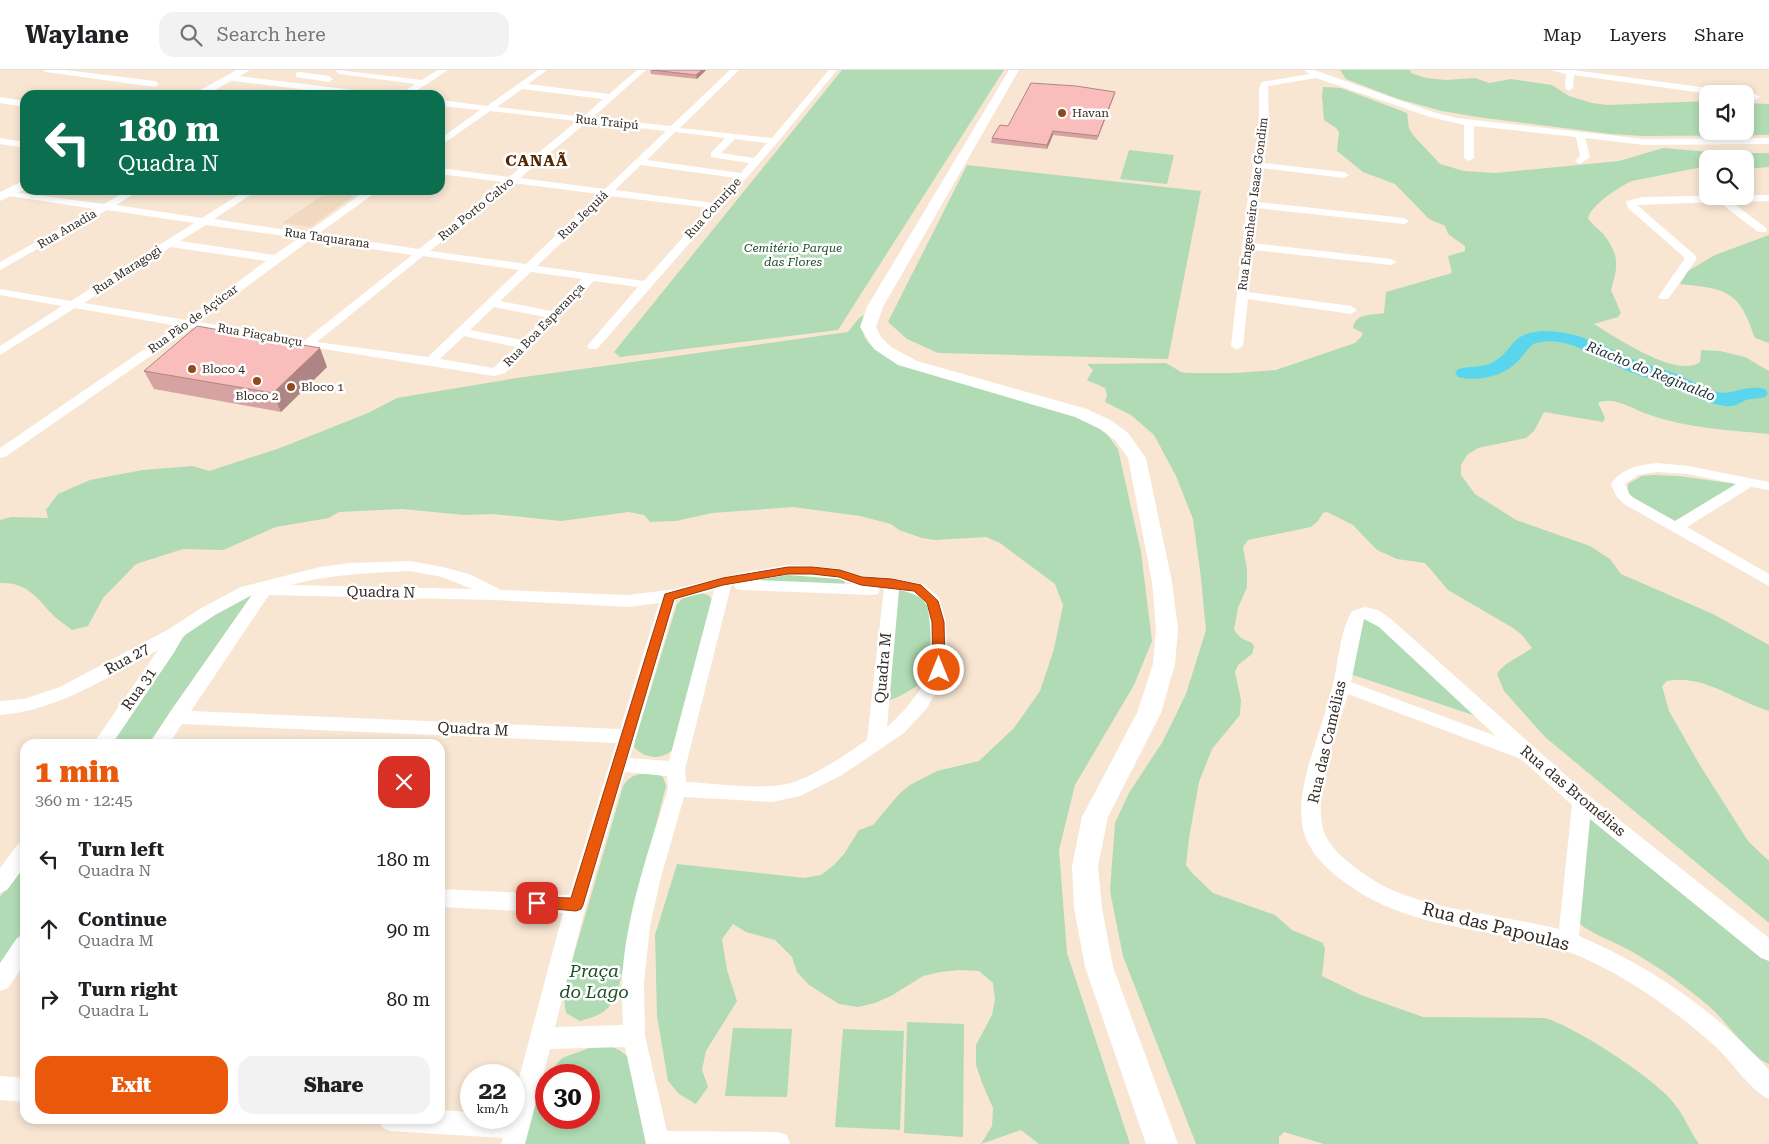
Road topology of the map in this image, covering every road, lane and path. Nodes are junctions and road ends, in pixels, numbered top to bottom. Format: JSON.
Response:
{"nodes":[{"id":1,"x":46,"y":70,"type":"edge"},
{"id":2,"x":245,"y":70,"type":"edge"},
{"id":3,"x":444,"y":70,"type":"edge"},
{"id":4,"x":543,"y":70,"type":"edge"},
{"id":5,"x":642,"y":70,"type":"edge"},
{"id":6,"x":736,"y":70,"type":"edge"},
{"id":7,"x":833,"y":70,"type":"edge"},
{"id":8,"x":1555,"y":70,"type":"edge"},
{"id":9,"x":342,"y":71,"type":"edge"},
{"id":10,"x":1012,"y":71,"type":"edge"},
{"id":11,"x":1312,"y":72,"type":"edge"},
{"id":12,"x":1570,"y":72,"type":"junction"},
{"id":13,"x":299,"y":75,"type":"dead end"},
{"id":14,"x":229,"y":78,"type":"junction"},
{"id":15,"x":329,"y":79,"type":"junction"},
{"id":16,"x":423,"y":82,"type":"junction"},
{"id":17,"x":155,"y":84,"type":"dead end"},
{"id":18,"x":520,"y":86,"type":"junction"},
{"id":19,"x":1568,"y":88,"type":"dead end"},
{"id":20,"x":1699,"y":88,"type":"edge"},
{"id":21,"x":312,"y":89,"type":"junction"},
{"id":22,"x":206,"y":90,"type":"edge"},
{"id":23,"x":322,"y":90,"type":"edge"},
{"id":24,"x":411,"y":90,"type":"edge"},
{"id":25,"x":610,"y":97,"type":"junction"},
{"id":26,"x":0,"y":100,"type":"edge"},
{"id":27,"x":20,"y":103,"type":"edge"},
{"id":28,"x":445,"y":105,"type":"edge"},
{"id":29,"x":488,"y":109,"type":"junction"},
{"id":30,"x":583,"y":120,"type":"junction"},
{"id":31,"x":1469,"y":122,"type":"junction"},
{"id":32,"x":673,"y":130,"type":"junction"},
{"id":33,"x":445,"y":131,"type":"edge"},
{"id":34,"x":456,"y":132,"type":"junction"},
{"id":35,"x":732,"y":136,"type":"junction"},
{"id":36,"x":1580,"y":136,"type":"junction"},
{"id":37,"x":445,"y":139,"type":"edge"},
{"id":38,"x":0,"y":141,"type":"edge"},
{"id":39,"x":774,"y":141,"type":"junction"},
{"id":40,"x":1769,"y":141,"type":"edge"},
{"id":41,"x":20,"y":144,"type":"edge"},
{"id":42,"x":1469,"y":158,"type":"dead end"},
{"id":43,"x":755,"y":161,"type":"junction"},
{"id":44,"x":1580,"y":161,"type":"dead end"},
{"id":45,"x":640,"y":162,"type":"junction"},
{"id":46,"x":1258,"y":165,"type":"junction"},
{"id":47,"x":445,"y":172,"type":"edge"},
{"id":48,"x":1344,"y":175,"type":"dead end"},
{"id":49,"x":742,"y":176,"type":"junction"},
{"id":50,"x":511,"y":181,"type":"junction"},
{"id":51,"x":20,"y":187,"type":"edge"},
{"id":52,"x":607,"y":192,"type":"junction"},
{"id":53,"x":5,"y":195,"type":"edge"},
{"id":54,"x":126,"y":195,"type":"edge"},
{"id":55,"x":245,"y":195,"type":"edge"},
{"id":56,"x":367,"y":195,"type":"edge"},
{"id":57,"x":1769,"y":198,"type":"edge"},
{"id":58,"x":1754,"y":199,"type":"edge"},
{"id":59,"x":1699,"y":200,"type":"edge"},
{"id":60,"x":1252,"y":204,"type":"junction"},
{"id":61,"x":1730,"y":205,"type":"edge"},
{"id":62,"x":106,"y":206,"type":"junction"},
{"id":63,"x":715,"y":206,"type":"junction"},
{"id":64,"x":205,"y":220,"type":"junction"},
{"id":65,"x":1404,"y":221,"type":"dead end"},
{"id":66,"x":1762,"y":230,"type":"dead end"},
{"id":67,"x":309,"y":235,"type":"junction"},
{"id":68,"x":168,"y":243,"type":"junction"},
{"id":69,"x":1248,"y":246,"type":"junction"},
{"id":70,"x":422,"y":252,"type":"junction"},
{"id":71,"x":276,"y":259,"type":"junction"},
{"id":72,"x":1391,"y":262,"type":"dead end"},
{"id":73,"x":0,"y":267,"type":"edge"},
{"id":74,"x":528,"y":268,"type":"junction"},
{"id":75,"x":591,"y":277,"type":"junction"},
{"id":76,"x":645,"y":285,"type":"junction"},
{"id":77,"x":0,"y":292,"type":"edge"},
{"id":78,"x":1242,"y":295,"type":"junction"},
{"id":79,"x":1664,"y":297,"type":"dead end"},
{"id":80,"x":490,"y":303,"type":"junction"},
{"id":81,"x":75,"y":304,"type":"junction"},
{"id":82,"x":1351,"y":310,"type":"dead end"},
{"id":83,"x":554,"y":315,"type":"junction"},
{"id":84,"x":190,"y":322,"type":"junction"},
{"id":85,"x":460,"y":332,"type":"junction"},
{"id":86,"x":307,"y":344,"type":"junction"},
{"id":87,"x":526,"y":345,"type":"junction"},
{"id":88,"x":593,"y":346,"type":"dead end"},
{"id":89,"x":1237,"y":346,"type":"dead end"},
{"id":90,"x":0,"y":351,"type":"edge"},
{"id":91,"x":431,"y":360,"type":"junction"},
{"id":92,"x":496,"y":372,"type":"joint"},
{"id":93,"x":6,"y":450,"type":"edge"},
{"id":94,"x":1749,"y":482,"type":"junction"},
{"id":95,"x":1769,"y":486,"type":"edge"},
{"id":96,"x":1675,"y":528,"type":"junction"},
{"id":97,"x":1769,"y":581,"type":"edge"},
{"id":98,"x":271,"y":586,"type":"junction"},
{"id":99,"x":723,"y":586,"type":"junction"},
{"id":100,"x":891,"y":587,"type":"junction"},
{"id":101,"x":698,"y":588,"type":"junction"},
{"id":102,"x":498,"y":595,"type":"junction"},
{"id":103,"x":669,"y":596,"type":"junction"},
{"id":104,"x":1385,"y":623,"type":"joint"},
{"id":105,"x":175,"y":633,"type":"junction"},
{"id":106,"x":1341,"y":686,"type":"junction"},
{"id":107,"x":0,"y":708,"type":"edge"},
{"id":108,"x":176,"y":717,"type":"junction"},
{"id":109,"x":626,"y":736,"type":"junction"},
{"id":110,"x":105,"y":739,"type":"edge"},
{"id":111,"x":162,"y":739,"type":"edge"},
{"id":112,"x":876,"y":744,"type":"junction"},
{"id":113,"x":1529,"y":756,"type":"junction"},
{"id":114,"x":620,"y":764,"type":"junction"},
{"id":115,"x":677,"y":779,"type":"junction"},
{"id":116,"x":1582,"y":802,"type":"junction"},
{"id":117,"x":20,"y":857,"type":"edge"},
{"id":118,"x":1359,"y":882,"type":"joint"},
{"id":119,"x":0,"y":884,"type":"edge"},
{"id":120,"x":445,"y":898,"type":"edge"},
{"id":121,"x":576,"y":905,"type":"junction"},
{"id":122,"x":1568,"y":941,"type":"junction"},
{"id":123,"x":1769,"y":951,"type":"edge"},
{"id":124,"x":20,"y":952,"type":"edge"},
{"id":125,"x":0,"y":982,"type":"edge"},
{"id":126,"x":634,"y":1036,"type":"junction"},
{"id":127,"x":540,"y":1038,"type":"junction"},
{"id":128,"x":1769,"y":1087,"type":"edge"},
{"id":129,"x":0,"y":1088,"type":"edge"},
{"id":130,"x":20,"y":1090,"type":"edge"},
{"id":131,"x":427,"y":1124,"type":"edge"},
{"id":132,"x":515,"y":1136,"type":"edge"},
{"id":133,"x":658,"y":1144,"type":"edge"},
{"id":134,"x":778,"y":1144,"type":"edge"},
{"id":135,"x":1162,"y":1144,"type":"edge"}],
"edges":[{"from":1,"to":17,"type":"street"},
{"from":2,"to":14,"type":"street"},
{"from":3,"to":16,"type":"street"},
{"from":4,"to":18,"type":"street"},
{"from":5,"to":25,"type":"street","name":"Rua Porto Calvo"},
{"from":6,"to":32,"type":"street","name":"Rua Jequiá"},
{"from":7,"to":39,"type":"street","name":"Rua Coruripe"},
{"from":8,"to":12,"type":"street"},
{"from":9,"to":15,"type":"street"},
{"from":9,"to":16,"type":"street"},
{"from":10,"to":135,"type":"street"},
{"from":11,"to":31,"type":"street"},
{"from":11,"to":46,"type":"street","name":"Rua Engenheiro Isaac Gondim"},
{"from":12,"to":19,"type":"street"},
{"from":12,"to":20,"type":"street"},
{"from":13,"to":15,"type":"street"},
{"from":14,"to":21,"type":"street"},
{"from":14,"to":22,"type":"street"},
{"from":15,"to":21,"type":"street"},
{"from":16,"to":24,"type":"street"},
{"from":18,"to":25,"type":"street"},
{"from":18,"to":29,"type":"street"},
{"from":21,"to":23,"type":"street"},
{"from":25,"to":30,"type":"street","name":"Rua Porto Calvo"},
{"from":26,"to":27,"type":"street"},
{"from":28,"to":29,"type":"street","name":"Rua Traipú"},
{"from":29,"to":30,"type":"street","name":"Rua Traipú"},
{"from":29,"to":34,"type":"street"},
{"from":30,"to":32,"type":"street","name":"Rua Traipú"},
{"from":30,"to":50,"type":"street","name":"Rua Porto Calvo"},
{"from":31,"to":36,"type":"street"},
{"from":31,"to":42,"type":"street"},
{"from":32,"to":35,"type":"street","name":"Rua Traipú"},
{"from":32,"to":45,"type":"street","name":"Rua Jequiá"},
{"from":33,"to":34,"type":"street"},
{"from":34,"to":37,"type":"street"},
{"from":35,"to":39,"type":"street","name":"Rua Traipú"},
{"from":35,"to":43,"type":"street"},
{"from":36,"to":40,"type":"street"},
{"from":36,"to":44,"type":"street"},
{"from":38,"to":41,"type":"street"},
{"from":39,"to":43,"type":"street","name":"Rua Coruripe"},
{"from":43,"to":49,"type":"street","name":"Rua Coruripe"},
{"from":45,"to":49,"type":"street"},
{"from":45,"to":52,"type":"street","name":"Rua Jequiá"},
{"from":46,"to":48,"type":"street"},
{"from":46,"to":60,"type":"street","name":"Rua Engenheiro Isaac Gondim"},
{"from":47,"to":50,"type":"street"},
{"from":49,"to":63,"type":"street","name":"Rua Coruripe"},
{"from":50,"to":52,"type":"street"},
{"from":50,"to":70,"type":"street","name":"Rua Porto Calvo"},
{"from":51,"to":53,"type":"street"},
{"from":52,"to":63,"type":"street"},
{"from":52,"to":74,"type":"street","name":"Rua Jequiá"},
{"from":53,"to":62,"type":"street","name":"Rua Taquarana"},
{"from":54,"to":62,"type":"street","name":"Rua Anadia"},
{"from":55,"to":64,"type":"street","name":"Rua Maragogi"},
{"from":56,"to":67,"type":"street","name":"Rua Pão de Açúcar"},
{"from":57,"to":58,"type":"street"},
{"from":59,"to":79,"type":"street"},
{"from":60,"to":65,"type":"street"},
{"from":60,"to":69,"type":"street","name":"Rua Engenheiro Isaac Gondim"},
{"from":61,"to":66,"type":"street"},
{"from":62,"to":64,"type":"street","name":"Rua Taquarana"},
{"from":62,"to":73,"type":"street","name":"Rua Anadia"},
{"from":63,"to":76,"type":"street","name":"Rua Coruripe"},
{"from":64,"to":67,"type":"street","name":"Rua Taquarana"},
{"from":64,"to":68,"type":"street","name":"Rua Maragogi"},
{"from":67,"to":70,"type":"street","name":"Rua Taquarana"},
{"from":67,"to":71,"type":"street","name":"Rua Pão de Açúcar"},
{"from":68,"to":71,"type":"street"},
{"from":68,"to":81,"type":"street","name":"Rua Maragogi"},
{"from":69,"to":72,"type":"street"},
{"from":69,"to":78,"type":"street","name":"Rua Engenheiro Isaac Gondim"},
{"from":70,"to":74,"type":"street","name":"Rua Taquarana"},
{"from":70,"to":86,"type":"street","name":"Rua Porto Calvo"},
{"from":71,"to":84,"type":"street","name":"Rua Pão de Açúcar"},
{"from":74,"to":75,"type":"street","name":"Rua Taquarana"},
{"from":74,"to":80,"type":"street","name":"Rua Jequiá"},
{"from":75,"to":76,"type":"street","name":"Rua Taquarana"},
{"from":75,"to":83,"type":"street","name":"Rua Boa Esperança"},
{"from":76,"to":88,"type":"street","name":"Rua Coruripe"},
{"from":77,"to":81,"type":"street","name":"Rua Piaçabuçu"},
{"from":78,"to":82,"type":"street"},
{"from":78,"to":89,"type":"street","name":"Rua Engenheiro Isaac Gondim"},
{"from":80,"to":83,"type":"street"},
{"from":80,"to":85,"type":"street","name":"Rua Jequiá"},
{"from":81,"to":84,"type":"street","name":"Rua Piaçabuçu"},
{"from":81,"to":90,"type":"street","name":"Rua Maragogi"},
{"from":83,"to":87,"type":"street","name":"Rua Boa Esperança"},
{"from":84,"to":86,"type":"street","name":"Rua Piaçabuçu"},
{"from":84,"to":93,"type":"street","name":"Rua Pão de Açúcar"},
{"from":85,"to":87,"type":"street"},
{"from":85,"to":91,"type":"street","name":"Rua Jequiá"},
{"from":86,"to":91,"type":"street","name":"Rua Piaçabuçu"},
{"from":87,"to":92,"type":"street","name":"Rua Boa Esperança"},
{"from":91,"to":92,"type":"street","name":"Rua Piaçabuçu"},
{"from":94,"to":95,"type":"street"},
{"from":94,"to":96,"type":"street"},
{"from":94,"to":96,"type":"street"},
{"from":96,"to":97,"type":"street"},
{"from":98,"to":102,"type":"street","name":"Quadra N"},
{"from":98,"to":102,"type":"street"},
{"from":98,"to":105,"type":"street","name":"Rua 27"},
{"from":98,"to":108,"type":"street"},
{"from":99,"to":100,"type":"street"},
{"from":99,"to":101,"type":"street"},
{"from":99,"to":115,"type":"street"},
{"from":100,"to":101,"type":"street"},
{"from":100,"to":112,"type":"street","name":"Quadra M"},
{"from":100,"to":112,"type":"street"},
{"from":101,"to":103,"type":"street"},
{"from":102,"to":103,"type":"street"},
{"from":103,"to":109,"type":"street"},
{"from":104,"to":106,"type":"street","name":"Rua das Camélias"},
{"from":104,"to":113,"type":"street","name":"Rua das Bromélias"},
{"from":105,"to":107,"type":"street","name":"Rua 27"},
{"from":105,"to":110,"type":"street","name":"Rua 31"},
{"from":106,"to":113,"type":"street"},
{"from":106,"to":118,"type":"street","name":"Rua das Camélias"},
{"from":108,"to":109,"type":"street","name":"Quadra M"},
{"from":108,"to":111,"type":"street"},
{"from":109,"to":114,"type":"street"},
{"from":112,"to":115,"type":"street"},
{"from":113,"to":116,"type":"street","name":"Rua das Bromélias"},
{"from":114,"to":115,"type":"street"},
{"from":114,"to":121,"type":"street"},
{"from":115,"to":126,"type":"street"},
{"from":116,"to":122,"type":"street"},
{"from":116,"to":123,"type":"street","name":"Rua das Bromélias"},
{"from":117,"to":119,"type":"street"},
{"from":118,"to":122,"type":"street","name":"Rua das Papoulas"},
{"from":120,"to":121,"type":"street"},
{"from":121,"to":127,"type":"street"},
{"from":122,"to":128,"type":"street","name":"Rua das Papoulas"},
{"from":124,"to":125,"type":"street"},
{"from":126,"to":127,"type":"street"},
{"from":126,"to":133,"type":"street"},
{"from":127,"to":132,"type":"street"},
{"from":129,"to":130,"type":"street"},
{"from":131,"to":132,"type":"street"},
{"from":133,"to":134,"type":"street"}]}
